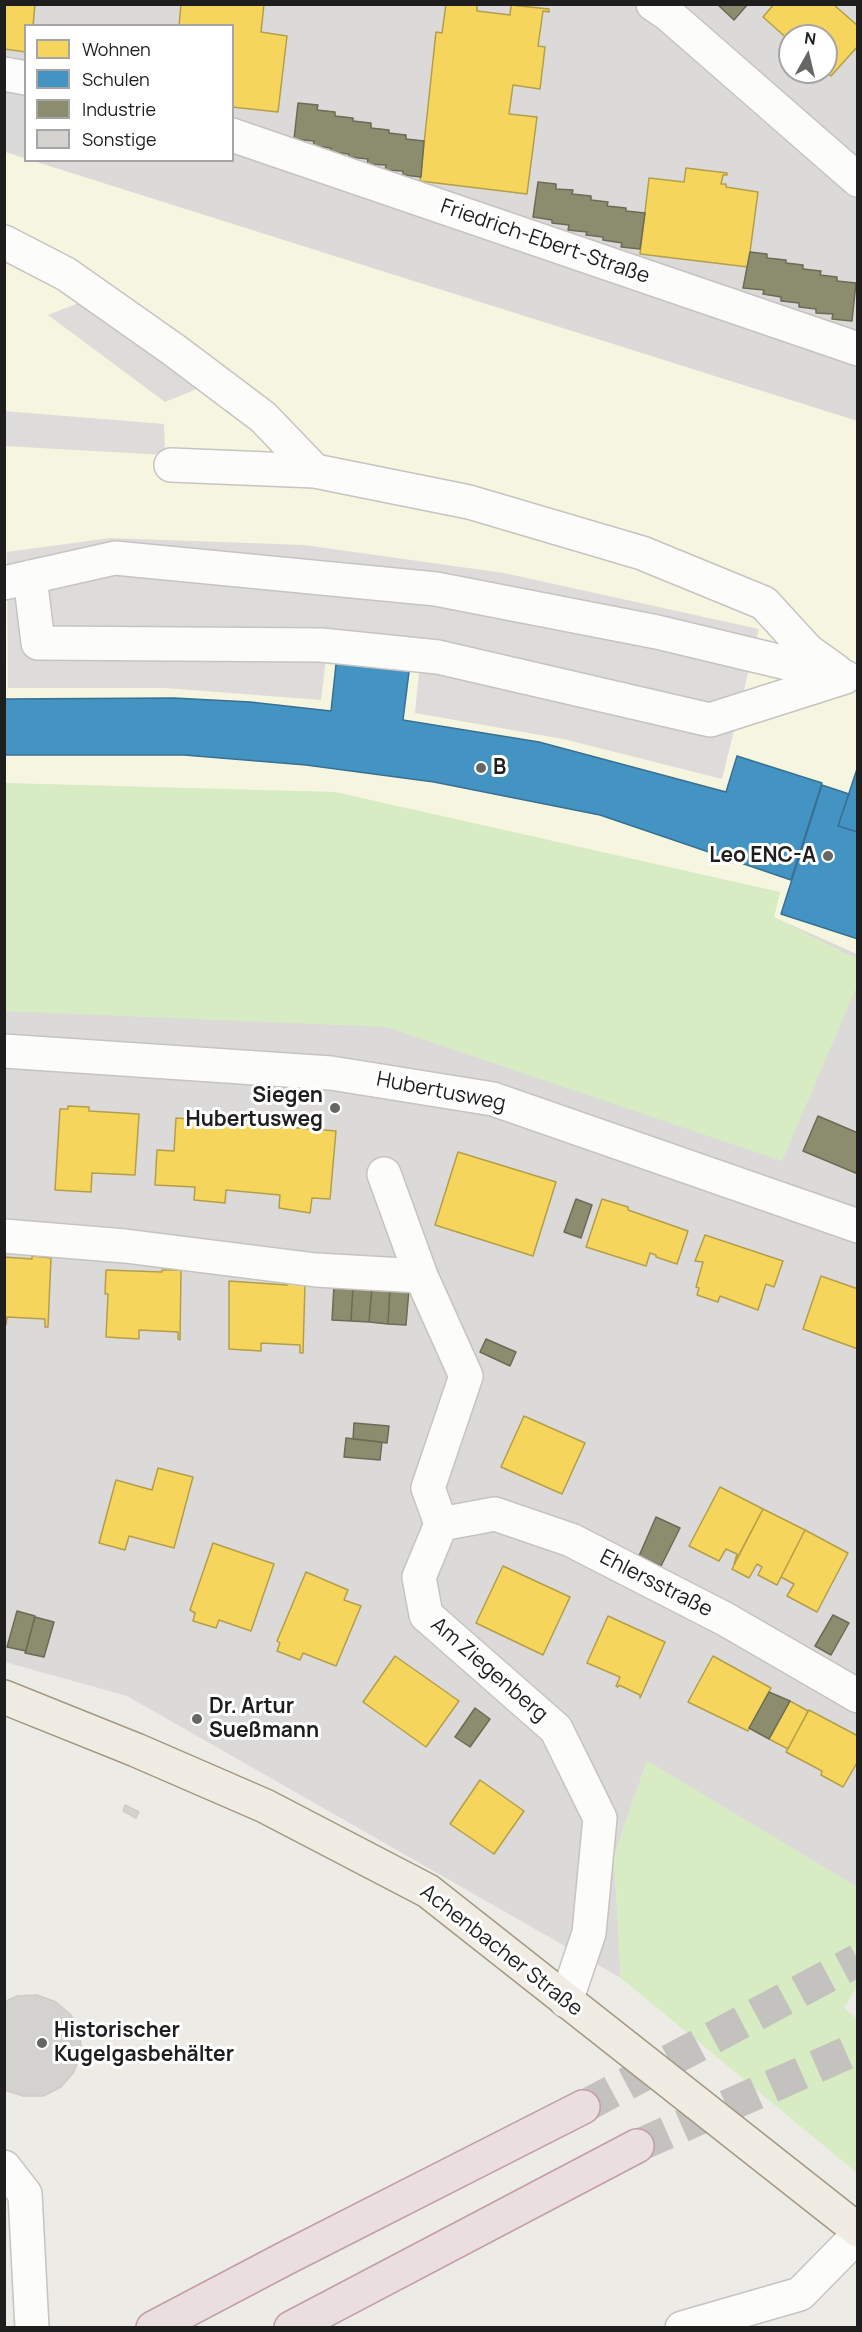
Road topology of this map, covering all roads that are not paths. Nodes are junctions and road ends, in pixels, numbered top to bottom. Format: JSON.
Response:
{"nodes":[{"id":1,"x":653,"y":4,"type":"edge"},
{"id":2,"x":4,"y":74,"type":"edge"},
{"id":3,"x":24,"y":78,"type":"edge"},
{"id":4,"x":234,"y":136,"type":"edge"},
{"id":5,"x":858,"y":180,"type":"edge"},
{"id":6,"x":4,"y":242,"type":"edge"},
{"id":7,"x":858,"y":349,"type":"edge"},
{"id":8,"x":171,"y":465,"type":"dead end"},
{"id":9,"x":315,"y":471,"type":"junction"},
{"id":10,"x":17,"y":580,"type":"edge"},
{"id":11,"x":851,"y":680,"type":"edge"},
{"id":12,"x":4,"y":1051,"type":"edge"},
{"id":13,"x":384,"y":1174,"type":"dead end"},
{"id":14,"x":858,"y":1226,"type":"edge"},
{"id":15,"x":4,"y":1236,"type":"edge"},
{"id":16,"x":421,"y":1276,"type":"junction"},
{"id":17,"x":441,"y":1524,"type":"junction"},
{"id":18,"x":858,"y":1696,"type":"edge"},
{"id":19,"x":4,"y":1697,"type":"edge"},
{"id":20,"x":566,"y":2001,"type":"junction"},
{"id":21,"x":583,"y":2107,"type":"tunnel mouth"},
{"id":22,"x":637,"y":2146,"type":"tunnel mouth"},
{"id":23,"x":4,"y":2167,"type":"edge"},
{"id":24,"x":858,"y":2230,"type":"edge"},
{"id":25,"x":858,"y":2235,"type":"edge"},
{"id":26,"x":301,"y":2322,"type":"edge"},
{"id":27,"x":32,"y":2328,"type":"edge"},
{"id":28,"x":153,"y":2328,"type":"edge"},
{"id":29,"x":682,"y":2328,"type":"edge"}],
"edges":[{"from":1,"to":5,"type":"street"},
{"from":2,"to":3,"type":"street"},
{"from":4,"to":7,"type":"street","name":"Friedrich-Ebert-Straße"},
{"from":6,"to":9,"type":"street"},
{"from":8,"to":9,"type":"street"},
{"from":9,"to":11,"type":"street"},
{"from":10,"to":11,"type":"street"},
{"from":10,"to":11,"type":"street"},
{"from":12,"to":14,"type":"street","name":"Hubertusweg"},
{"from":13,"to":16,"type":"street"},
{"from":15,"to":16,"type":"street"},
{"from":16,"to":17,"type":"street"},
{"from":17,"to":18,"type":"street","name":"Ehlersstraße"},
{"from":17,"to":20,"type":"street","name":"Am Ziegenberg"},
{"from":19,"to":20,"type":"main road","name":"Achenbacher Straße"},
{"from":20,"to":24,"type":"main road","name":"Achenbacher Straße"},
{"from":21,"to":28,"type":"highway"},
{"from":22,"to":26,"type":"highway"},
{"from":23,"to":27,"type":"street"},
{"from":25,"to":29,"type":"street"}]}
